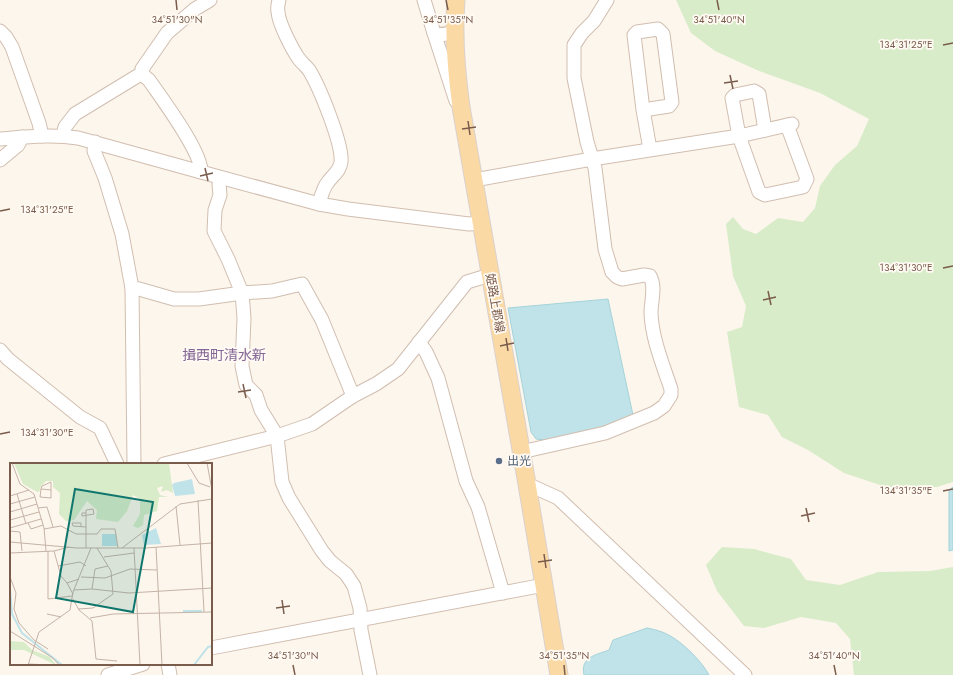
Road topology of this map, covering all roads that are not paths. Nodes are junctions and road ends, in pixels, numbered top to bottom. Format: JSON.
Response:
{"nodes":[{"id":1,"x":210,"y":0,"type":"edge"},
{"id":2,"x":278,"y":0,"type":"edge"},
{"id":3,"x":424,"y":0,"type":"edge"},
{"id":4,"x":456,"y":0,"type":"edge"},
{"id":5,"x":607,"y":0,"type":"edge"},
{"id":6,"x":0,"y":31,"type":"edge"},
{"id":7,"x":454,"y":32,"type":"junction"},
{"id":8,"x":434,"y":33,"type":"junction"},
{"id":9,"x":143,"y":75,"type":"junction"},
{"id":10,"x":461,"y":107,"type":"junction"},
{"id":11,"x":643,"y":110,"type":"junction"},
{"id":12,"x":765,"y":130,"type":"junction"},
{"id":13,"x":42,"y":136,"type":"junction"},
{"id":14,"x":63,"y":136,"type":"junction"},
{"id":15,"x":739,"y":136,"type":"junction"},
{"id":16,"x":22,"y":137,"type":"junction"},
{"id":17,"x":0,"y":139,"type":"edge"},
{"id":18,"x":95,"y":142,"type":"junction"},
{"id":19,"x":650,"y":149,"type":"junction"},
{"id":20,"x":592,"y":159,"type":"junction"},
{"id":21,"x":0,"y":160,"type":"edge"},
{"id":22,"x":201,"y":172,"type":"junction"},
{"id":23,"x":220,"y":178,"type":"junction"},
{"id":24,"x":474,"y":180,"type":"junction"},
{"id":25,"x":319,"y":204,"type":"junction"},
{"id":26,"x":481,"y":224,"type":"junction"},
{"id":27,"x":490,"y":274,"type":"junction"},
{"id":28,"x":132,"y":288,"type":"junction"},
{"id":29,"x":242,"y":293,"type":"junction"},
{"id":30,"x":419,"y":342,"type":"junction"},
{"id":31,"x":0,"y":350,"type":"edge"},
{"id":32,"x":353,"y":396,"type":"junction"},
{"id":33,"x":277,"y":436,"type":"junction"},
{"id":34,"x":521,"y":452,"type":"junction"},
{"id":35,"x":118,"y":463,"type":"edge"},
{"id":36,"x":134,"y":463,"type":"edge"},
{"id":37,"x":168,"y":463,"type":"edge"},
{"id":38,"x":527,"y":484,"type":"junction"},
{"id":39,"x":544,"y":585,"type":"junction"},
{"id":40,"x":503,"y":593,"type":"junction"},
{"id":41,"x":360,"y":620,"type":"junction"},
{"id":42,"x":212,"y":648,"type":"edge"},
{"id":43,"x":140,"y":665,"type":"edge"},
{"id":44,"x":168,"y":665,"type":"edge"},
{"id":45,"x":108,"y":675,"type":"edge"},
{"id":46,"x":170,"y":675,"type":"edge"},
{"id":47,"x":370,"y":675,"type":"edge"},
{"id":48,"x":559,"y":675,"type":"edge"},
{"id":49,"x":745,"y":675,"type":"edge"}],
"edges":[{"from":1,"to":9,"type":"street"},
{"from":2,"to":25,"type":"street"},
{"from":3,"to":8,"type":"street"},
{"from":4,"to":7,"type":"main road","name":"姫路上郡線"},
{"from":5,"to":20,"type":"street"},
{"from":6,"to":13,"type":"street"},
{"from":7,"to":8,"type":"street"},
{"from":7,"to":10,"type":"main road","name":"姫路上郡線"},
{"from":8,"to":10,"type":"street"},
{"from":9,"to":14,"type":"street"},
{"from":9,"to":22,"type":"street"},
{"from":10,"to":24,"type":"main road","name":"姫路上郡線"},
{"from":11,"to":11,"type":"street"},
{"from":11,"to":19,"type":"street"},
{"from":12,"to":15,"type":"street"},
{"from":12,"to":15,"type":"street"},
{"from":12,"to":15,"type":"street"},
{"from":13,"to":14,"type":"street"},
{"from":13,"to":16,"type":"street"},
{"from":14,"to":18,"type":"street"},
{"from":15,"to":19,"type":"street"},
{"from":16,"to":17,"type":"street"},
{"from":16,"to":21,"type":"street"},
{"from":18,"to":22,"type":"street"},
{"from":18,"to":28,"type":"street"},
{"from":19,"to":20,"type":"street"},
{"from":20,"to":24,"type":"street"},
{"from":20,"to":34,"type":"street"},
{"from":22,"to":23,"type":"street"},
{"from":23,"to":25,"type":"street"},
{"from":23,"to":29,"type":"street"},
{"from":24,"to":26,"type":"main road","name":"姫路上郡線"},
{"from":25,"to":26,"type":"street"},
{"from":26,"to":27,"type":"main road","name":"姫路上郡線"},
{"from":27,"to":30,"type":"street"},
{"from":27,"to":34,"type":"main road","name":"姫路上郡線"},
{"from":28,"to":29,"type":"street"},
{"from":28,"to":36,"type":"street"},
{"from":29,"to":32,"type":"street"},
{"from":29,"to":33,"type":"street"},
{"from":30,"to":32,"type":"street"},
{"from":30,"to":40,"type":"street"},
{"from":31,"to":35,"type":"street"},
{"from":32,"to":33,"type":"street"},
{"from":33,"to":37,"type":"street"},
{"from":33,"to":41,"type":"street"},
{"from":34,"to":38,"type":"main road","name":"姫路上郡線"},
{"from":38,"to":39,"type":"main road","name":"姫路上郡線"},
{"from":38,"to":49,"type":"street"},
{"from":39,"to":40,"type":"street"},
{"from":39,"to":48,"type":"main road","name":"姫路上郡線"},
{"from":40,"to":41,"type":"street"},
{"from":41,"to":42,"type":"street"},
{"from":41,"to":47,"type":"street"},
{"from":43,"to":45,"type":"street"},
{"from":44,"to":46,"type":"street"}]}
